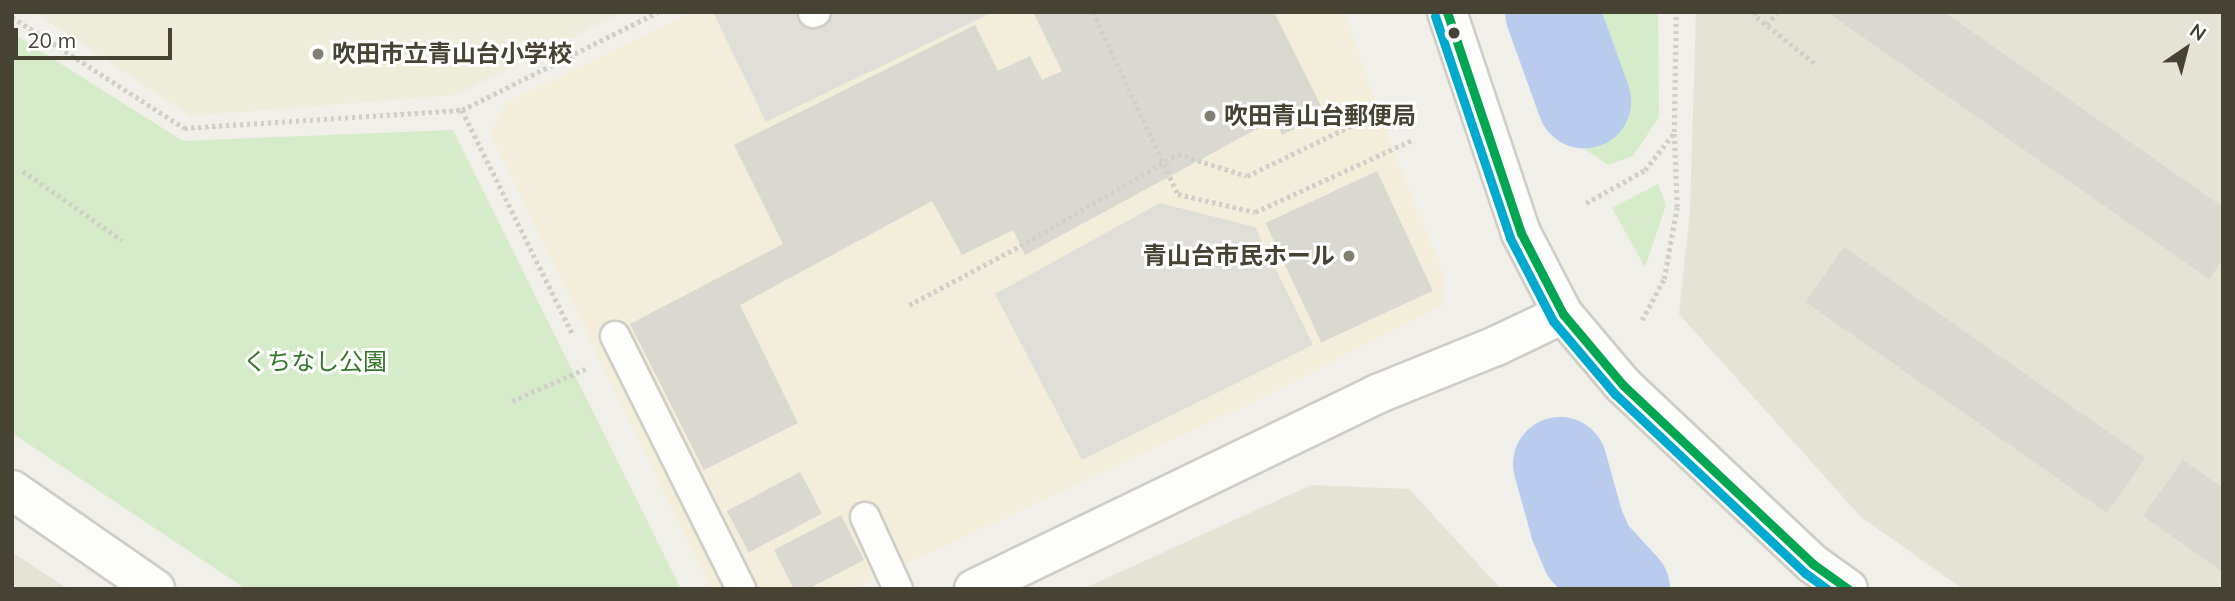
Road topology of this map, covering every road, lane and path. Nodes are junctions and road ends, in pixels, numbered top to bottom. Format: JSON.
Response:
{"nodes":[{"id":1,"x":658,"y":12,"type":"edge"},
{"id":2,"x":1093,"y":12,"type":"edge"},
{"id":3,"x":1447,"y":12,"type":"edge"},
{"id":4,"x":1676,"y":12,"type":"edge"},
{"id":5,"x":1755,"y":12,"type":"edge"},
{"id":6,"x":1777,"y":12,"type":"edge"},
{"id":7,"x":12,"y":16,"type":"edge"},
{"id":8,"x":1767,"y":25,"type":"junction"},
{"id":9,"x":1817,"y":65,"type":"dead end"},
{"id":10,"x":1398,"y":103,"type":"dead end"},
{"id":11,"x":1674,"y":132,"type":"junction"},
{"id":12,"x":1412,"y":140,"type":"dead end"},
{"id":13,"x":23,"y":171,"type":"dead end"},
{"id":14,"x":1586,"y":203,"type":"dead end"},
{"id":15,"x":122,"y":240,"type":"dead end"},
{"id":16,"x":909,"y":304,"type":"dead end"},
{"id":17,"x":1563,"y":314,"type":"junction"},
{"id":18,"x":1642,"y":320,"type":"dead end"},
{"id":19,"x":615,"y":336,"type":"dead end"},
{"id":20,"x":589,"y":367,"type":"dead end"},
{"id":21,"x":512,"y":401,"type":"dead end"},
{"id":22,"x":12,"y":490,"type":"edge"},
{"id":23,"x":865,"y":517,"type":"dead end"},
{"id":24,"x":155,"y":589,"type":"edge"},
{"id":25,"x":741,"y":589,"type":"edge"},
{"id":26,"x":898,"y":589,"type":"edge"},
{"id":27,"x":974,"y":589,"type":"edge"},
{"id":28,"x":1848,"y":589,"type":"edge"}],
"edges":[{"from":1,"to":7,"type":"path"},
{"from":2,"to":12,"type":"path"},
{"from":3,"to":17,"type":"street"},
{"from":4,"to":11,"type":"path"},
{"from":5,"to":8,"type":"path"},
{"from":6,"to":8,"type":"path"},
{"from":8,"to":9,"type":"path"},
{"from":10,"to":16,"type":"path"},
{"from":11,"to":14,"type":"path"},
{"from":11,"to":18,"type":"path"},
{"from":13,"to":15,"type":"path"},
{"from":17,"to":27,"type":"street"},
{"from":17,"to":28,"type":"street"},
{"from":19,"to":25,"type":"lane"},
{"from":20,"to":21,"type":"path"},
{"from":22,"to":24,"type":"street"},
{"from":23,"to":26,"type":"lane"}]}
